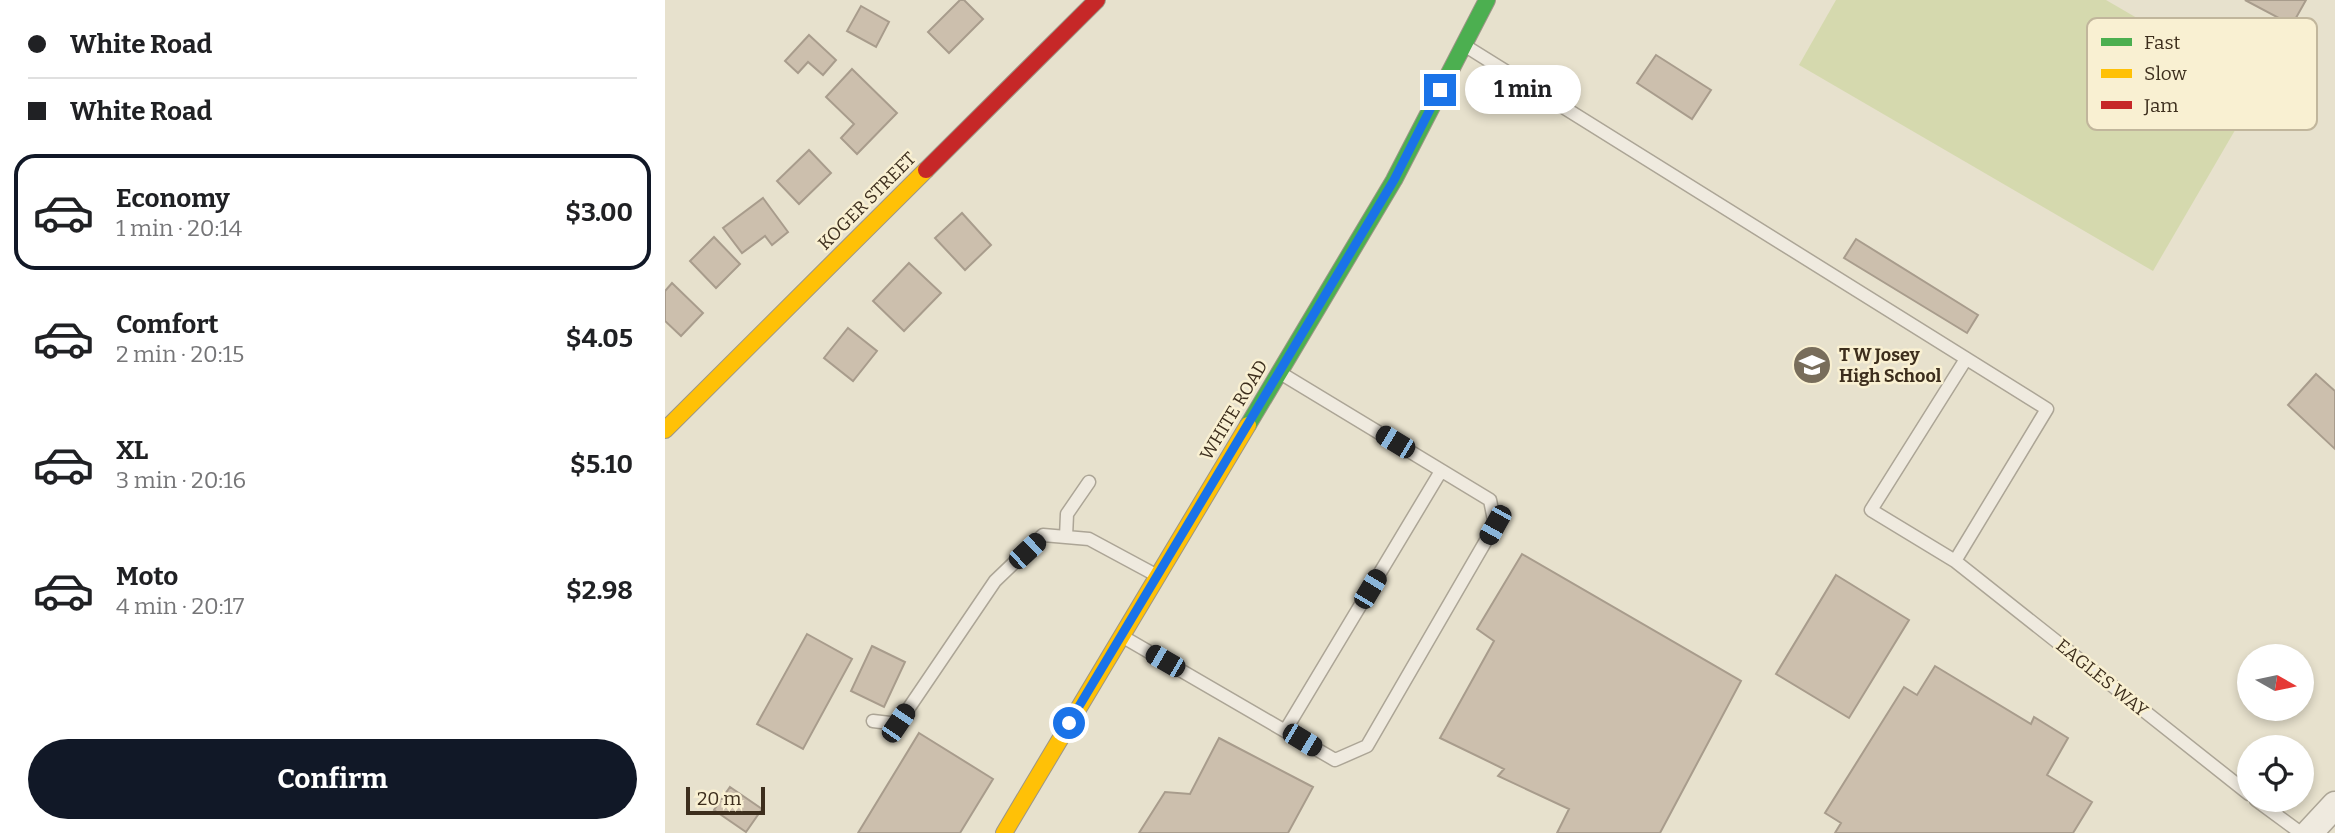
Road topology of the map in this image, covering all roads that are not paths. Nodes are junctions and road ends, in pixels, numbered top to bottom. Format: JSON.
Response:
{"nodes":[{"id":1,"x":1097,"y":0,"type":"edge"},
{"id":2,"x":1487,"y":0,"type":"edge"},
{"id":3,"x":1464,"y":45,"type":"junction"},
{"id":4,"x":1966,"y":359,"type":"junction"},
{"id":5,"x":1279,"y":372,"type":"junction"},
{"id":6,"x":665,"y":430,"type":"edge"},
{"id":7,"x":1441,"y":471,"type":"junction"},
{"id":8,"x":1089,"y":482,"type":"dead end"},
{"id":9,"x":1066,"y":537,"type":"junction"},
{"id":10,"x":1955,"y":561,"type":"junction"},
{"id":11,"x":1157,"y":576,"type":"junction"},
{"id":12,"x":1122,"y":636,"type":"junction"},
{"id":13,"x":873,"y":721,"type":"dead end"},
{"id":14,"x":1285,"y":731,"type":"junction"},
{"id":15,"x":2237,"y":784,"type":"edge"},
{"id":16,"x":2335,"y":805,"type":"edge"},
{"id":17,"x":2272,"y":812,"type":"edge"},
{"id":18,"x":1004,"y":833,"type":"edge"},
{"id":19,"x":2301,"y":833,"type":"edge"},
{"id":20,"x":2309,"y":833,"type":"edge"}],
"edges":[{"from":1,"to":6,"type":"street","name":"KOGER STREET"},
{"from":2,"to":3,"type":"street","name":"WHITE ROAD"},
{"from":3,"to":4,"type":"lane"},
{"from":3,"to":5,"type":"street","name":"WHITE ROAD"},
{"from":4,"to":10,"type":"lane"},
{"from":4,"to":10,"type":"lane","name":"EAGLES WAY"},
{"from":5,"to":7,"type":"lane"},
{"from":5,"to":11,"type":"street","name":"WHITE ROAD"},
{"from":7,"to":14,"type":"lane"},
{"from":7,"to":14,"type":"lane"},
{"from":8,"to":9,"type":"lane"},
{"from":9,"to":11,"type":"lane"},
{"from":9,"to":13,"type":"lane"},
{"from":10,"to":15,"type":"lane","name":"EAGLES WAY"},
{"from":11,"to":12,"type":"street","name":"WHITE ROAD"},
{"from":12,"to":14,"type":"lane"},
{"from":12,"to":18,"type":"street","name":"WHITE ROAD"},
{"from":16,"to":20,"type":"street"},
{"from":17,"to":19,"type":"lane"}]}
